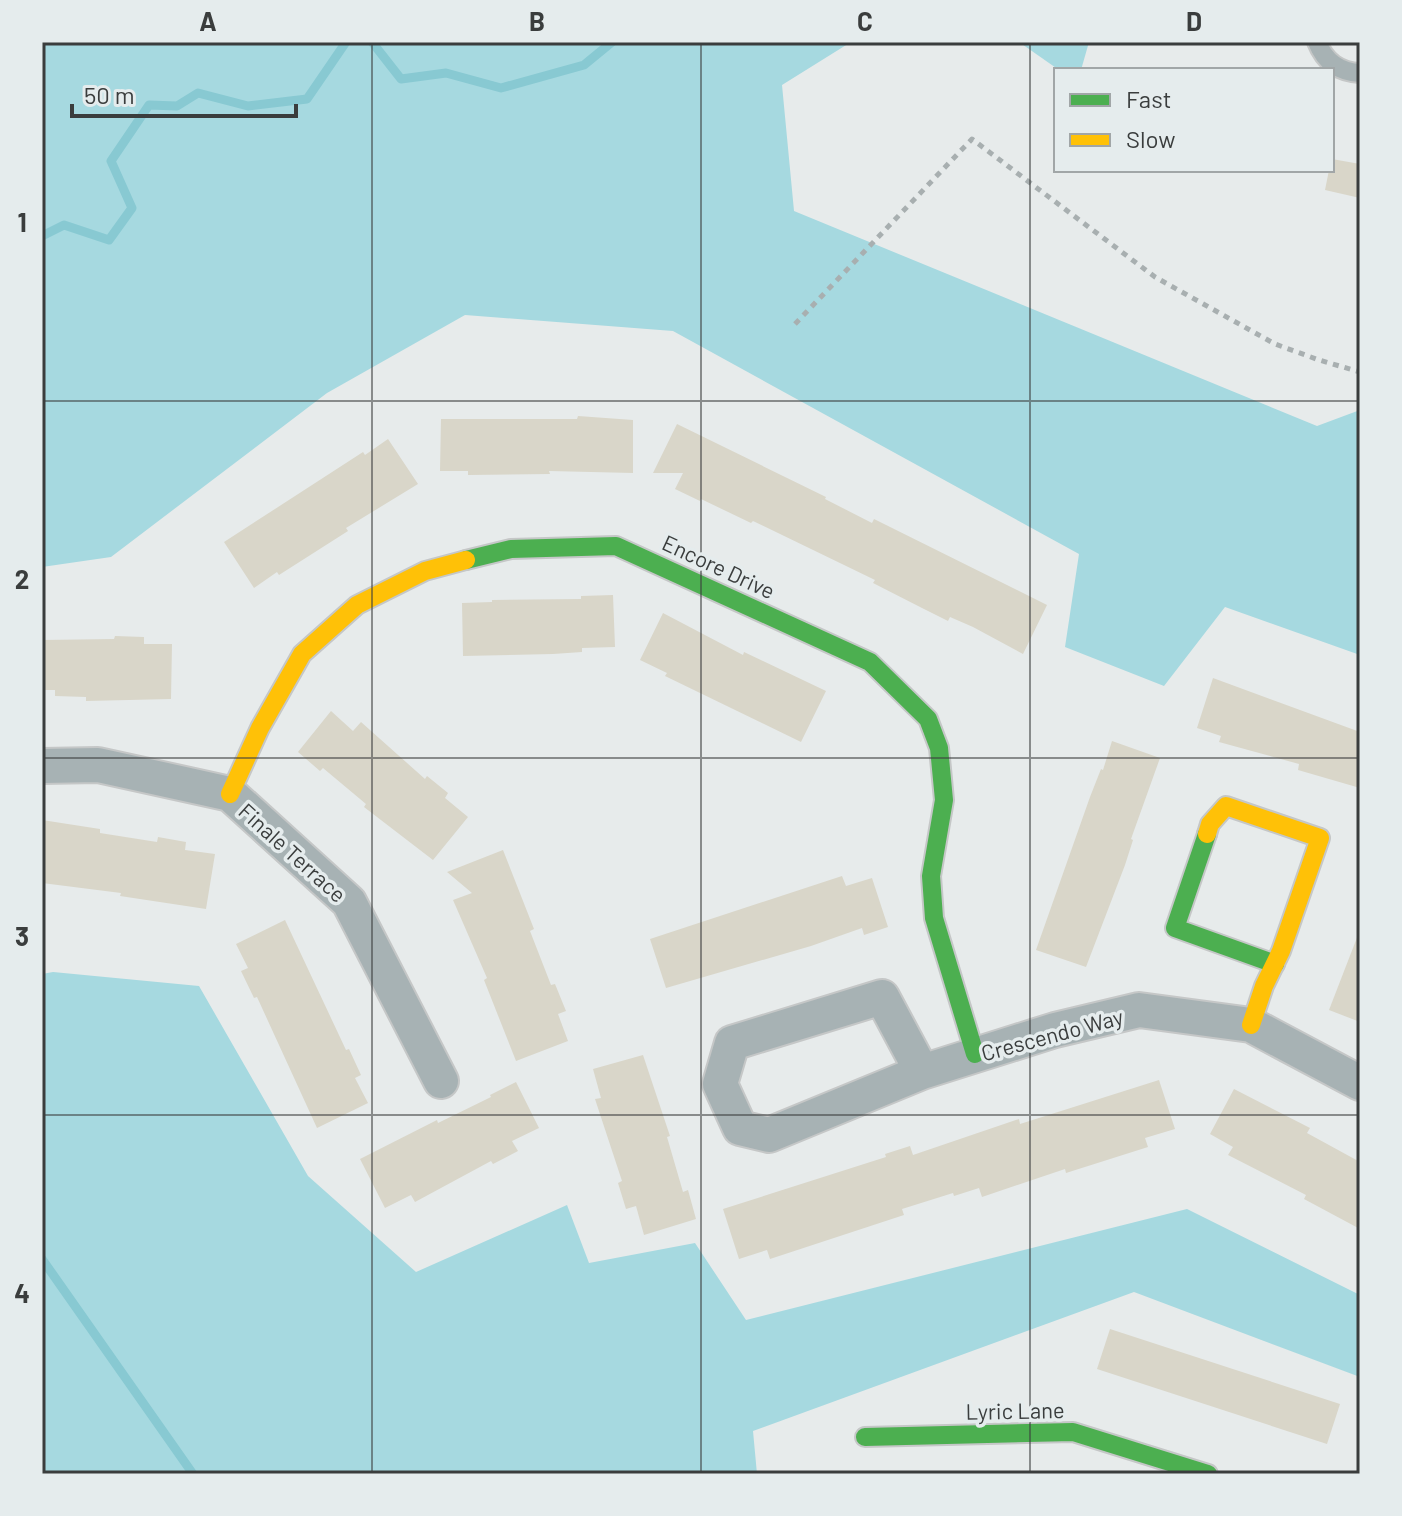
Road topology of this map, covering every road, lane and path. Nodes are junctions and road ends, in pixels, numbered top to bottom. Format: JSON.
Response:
{"nodes":[{"id":1,"x":1317,"y":42,"type":"edge"},
{"id":2,"x":1360,"y":73,"type":"edge"},
{"id":3,"x":795,"y":324,"type":"dead end"},
{"id":4,"x":1360,"y":372,"type":"edge"},
{"id":5,"x":42,"y":766,"type":"edge"},
{"id":6,"x":230,"y":794,"type":"junction"},
{"id":7,"x":1275,"y":964,"type":"junction"},
{"id":8,"x":1251,"y":1025,"type":"junction"},
{"id":9,"x":975,"y":1054,"type":"junction"},
{"id":10,"x":922,"y":1072,"type":"junction"},
{"id":11,"x":441,"y":1081,"type":"dead end"},
{"id":12,"x":1360,"y":1083,"type":"edge"},
{"id":13,"x":865,"y":1437,"type":"dead end"},
{"id":14,"x":1208,"y":1474,"type":"edge"}],
"edges":[{"from":1,"to":2,"type":"lane"},
{"from":3,"to":4,"type":"path"},
{"from":5,"to":6,"type":"street","name":"Finale Terrace"},
{"from":6,"to":9,"type":"street","name":"Encore Drive"},
{"from":6,"to":11,"type":"street","name":"Finale Terrace"},
{"from":7,"to":7,"type":"street"},
{"from":7,"to":8,"type":"street"},
{"from":8,"to":9,"type":"street","name":"Crescendo Way"},
{"from":8,"to":12,"type":"street","name":"Crescendo Way"},
{"from":9,"to":10,"type":"street","name":"Crescendo Way"},
{"from":10,"to":10,"type":"street","name":"Crescendo Way"},
{"from":13,"to":14,"type":"street","name":"Lyric Lane"}]}
